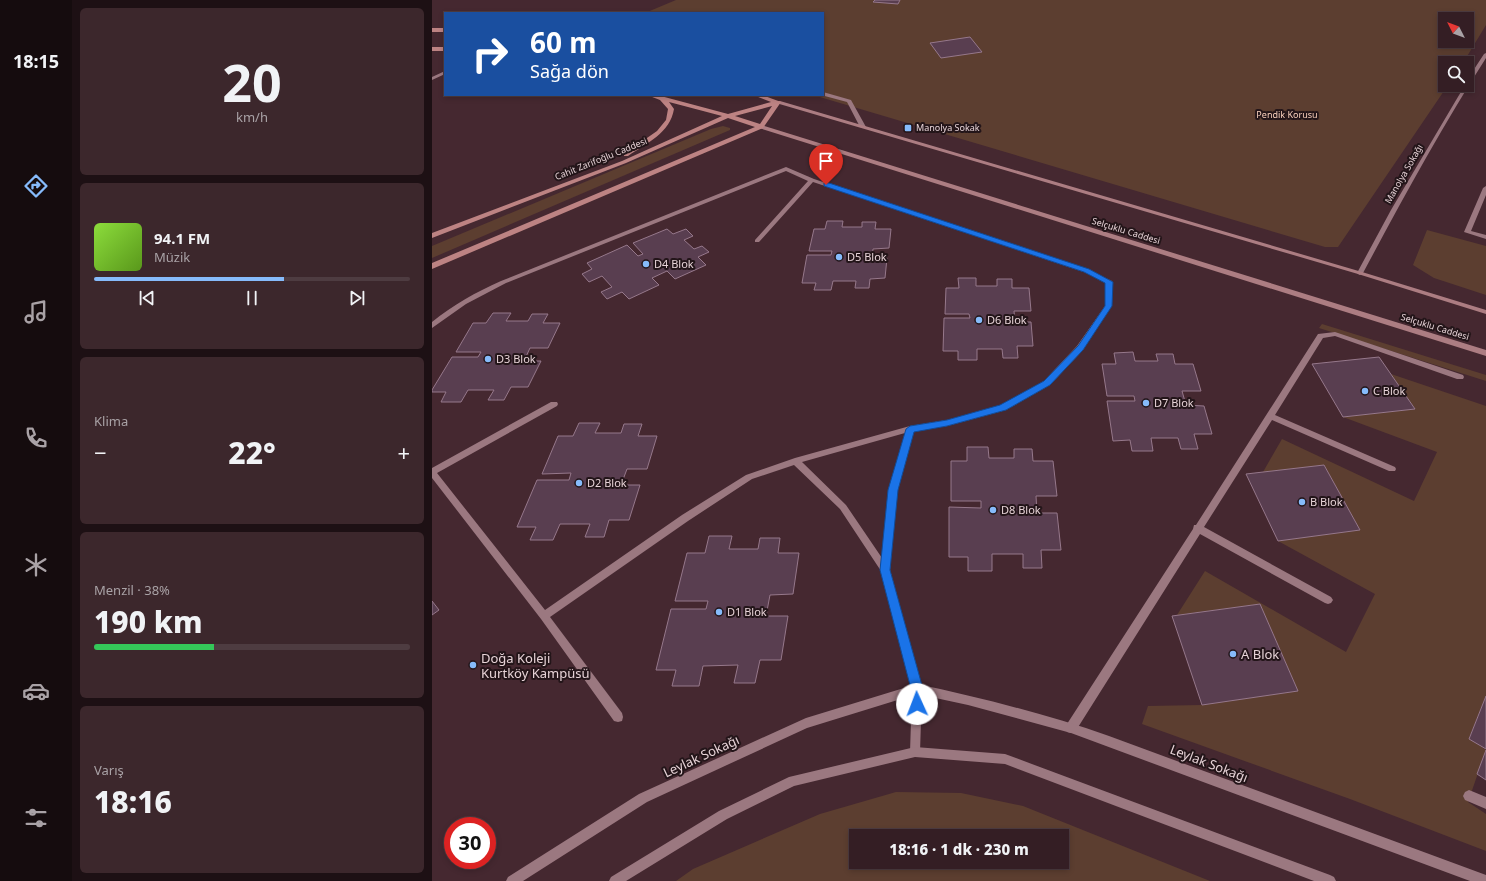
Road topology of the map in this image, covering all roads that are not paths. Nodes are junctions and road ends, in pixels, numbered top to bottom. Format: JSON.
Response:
{"nodes":[{"id":1,"x":432,"y":30,"type":"edge"},
{"id":2,"x":444,"y":30,"type":"edge"},
{"id":3,"x":432,"y":49,"type":"edge"},
{"id":4,"x":444,"y":49,"type":"edge"},
{"id":5,"x":1486,"y":54,"type":"edge"},
{"id":6,"x":444,"y":73,"type":"edge"},
{"id":7,"x":1474,"y":74,"type":"edge"},
{"id":8,"x":432,"y":79,"type":"edge"},
{"id":9,"x":1463,"y":92,"type":"edge"},
{"id":10,"x":824,"y":94,"type":"edge"},
{"id":11,"x":653,"y":96,"type":"edge"},
{"id":12,"x":759,"y":96,"type":"edge"},
{"id":13,"x":663,"y":99,"type":"junction"},
{"id":14,"x":778,"y":102,"type":"junction"},
{"id":15,"x":728,"y":116,"type":"junction"},
{"id":16,"x":761,"y":127,"type":"junction"},
{"id":17,"x":863,"y":127,"type":"junction"},
{"id":18,"x":601,"y":171,"type":"junction"},
{"id":19,"x":812,"y":180,"type":"junction"},
{"id":20,"x":1486,"y":188,"type":"edge"},
{"id":21,"x":432,"y":236,"type":"edge"},
{"id":22,"x":1486,"y":237,"type":"edge"},
{"id":23,"x":757,"y":241,"type":"dead end"},
{"id":24,"x":432,"y":266,"type":"edge"},
{"id":25,"x":1360,"y":273,"type":"junction"},
{"id":26,"x":1486,"y":312,"type":"edge"},
{"id":27,"x":432,"y":326,"type":"edge"},
{"id":28,"x":1486,"y":353,"type":"edge"},
{"id":29,"x":1460,"y":377,"type":"dead end"},
{"id":30,"x":554,"y":404,"type":"dead end"},
{"id":31,"x":1270,"y":416,"type":"junction"},
{"id":32,"x":910,"y":429,"type":"junction"},
{"id":33,"x":794,"y":461,"type":"junction"},
{"id":34,"x":1392,"y":469,"type":"dead end"},
{"id":35,"x":1197,"y":528,"type":"junction"},
{"id":36,"x":885,"y":570,"type":"junction"},
{"id":37,"x":1328,"y":600,"type":"dead end"},
{"id":38,"x":544,"y":616,"type":"junction"},
{"id":39,"x":917,"y":689,"type":"junction"},
{"id":40,"x":618,"y":716,"type":"dead end"},
{"id":41,"x":1071,"y":728,"type":"junction"},
{"id":42,"x":915,"y":752,"type":"junction"},
{"id":43,"x":1470,"y":796,"type":"dead end"},
{"id":44,"x":1486,"y":803,"type":"edge"},
{"id":45,"x":512,"y":881,"type":"edge"},
{"id":46,"x":615,"y":881,"type":"edge"},
{"id":47,"x":1330,"y":881,"type":"edge"},
{"id":48,"x":1486,"y":881,"type":"edge"}],
"edges":[{"from":1,"to":2,"type":"main road"},
{"from":3,"to":4,"type":"main road"},
{"from":5,"to":7,"type":"street","name":"Manolya Sokağı"},
{"from":6,"to":8,"type":"street"},
{"from":9,"to":25,"type":"street","name":"Manolya Sokağı"},
{"from":10,"to":17,"type":"street"},
{"from":11,"to":13,"type":"main road","name":"Selçuklu Caddesi"},
{"from":12,"to":14,"type":"main road"},
{"from":13,"to":15,"type":"main road","name":"Selçuklu Caddesi"},
{"from":13,"to":18,"type":"main road"},
{"from":14,"to":15,"type":"main road","name":"Cahit Zarifoğlu Caddesi"},
{"from":14,"to":16,"type":"main road"},
{"from":14,"to":17,"type":"main road"},
{"from":15,"to":16,"type":"main road","name":"Selçuklu Caddesi"},
{"from":15,"to":18,"type":"main road","name":"Cahit Zarifoğlu Caddesi"},
{"from":16,"to":24,"type":"main road"},
{"from":16,"to":28,"type":"main road","name":"Selçuklu Caddesi"},
{"from":17,"to":25,"type":"main road"},
{"from":18,"to":21,"type":"main road","name":"Cahit Zarifoğlu Caddesi"},
{"from":19,"to":23,"type":"street"},
{"from":19,"to":27,"type":"street"},
{"from":19,"to":32,"type":"street"},
{"from":20,"to":22,"type":"street"},
{"from":25,"to":26,"type":"main road"},
{"from":29,"to":31,"type":"street"},
{"from":30,"to":38,"type":"street"},
{"from":31,"to":34,"type":"street"},
{"from":31,"to":35,"type":"street"},
{"from":32,"to":33,"type":"street"},
{"from":32,"to":36,"type":"street"},
{"from":33,"to":36,"type":"street"},
{"from":33,"to":38,"type":"street"},
{"from":35,"to":37,"type":"street"},
{"from":35,"to":41,"type":"street"},
{"from":36,"to":39,"type":"street"},
{"from":38,"to":40,"type":"street"},
{"from":39,"to":41,"type":"street","name":"Leylak Sokağı"},
{"from":39,"to":42,"type":"street"},
{"from":39,"to":45,"type":"street","name":"Leylak Sokağı"},
{"from":41,"to":48,"type":"street","name":"Leylak Sokağı"},
{"from":42,"to":46,"type":"street"},
{"from":42,"to":47,"type":"street"},
{"from":43,"to":44,"type":"street"}]}
